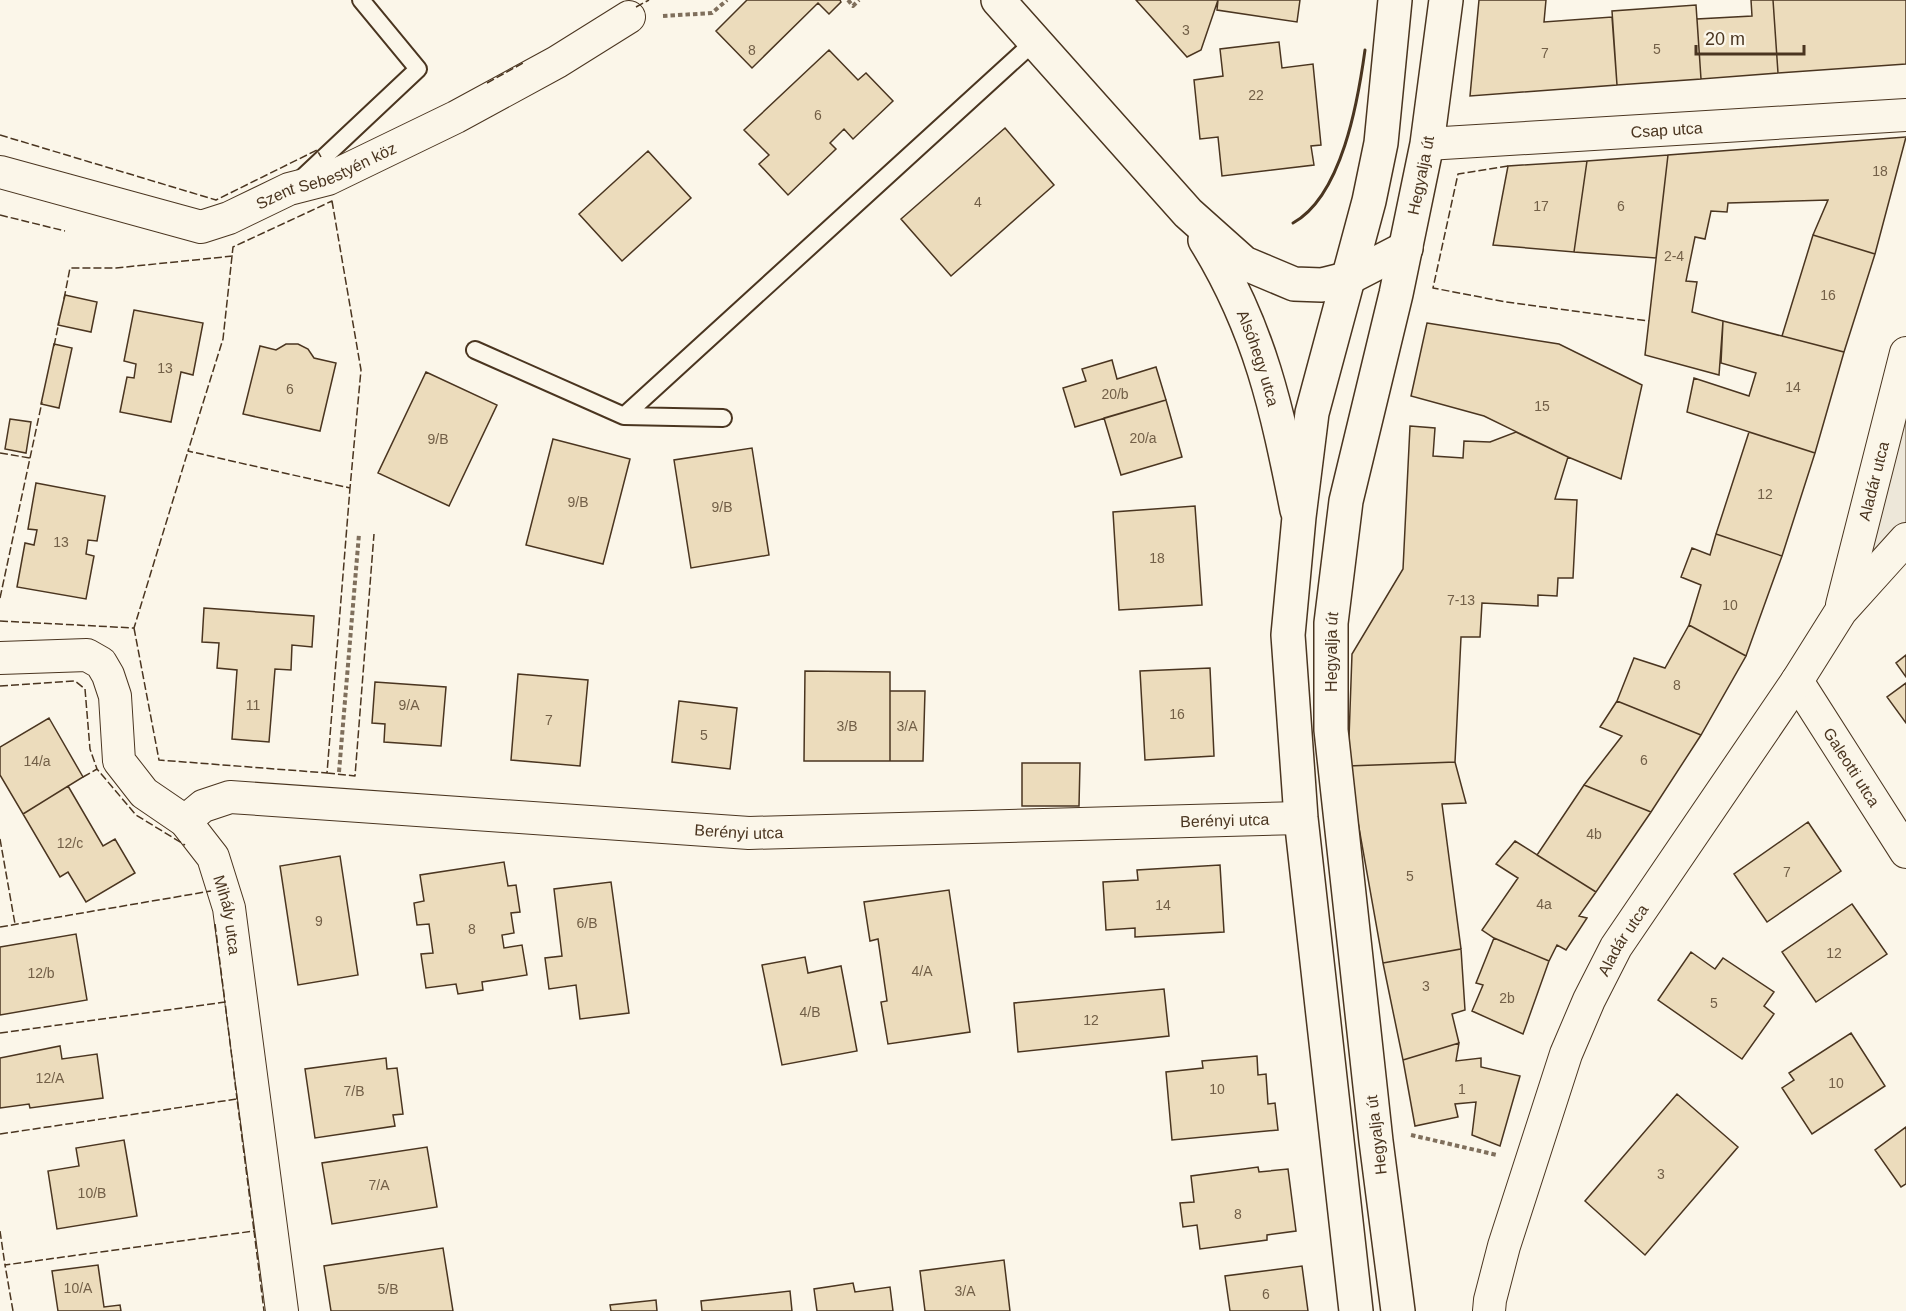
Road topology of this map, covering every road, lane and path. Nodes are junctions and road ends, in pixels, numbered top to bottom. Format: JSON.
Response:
{"nodes":[{"id":1,"x":361,"y":0,"type":"edge"},
{"id":2,"x":727,"y":0,"type":"edge"},
{"id":3,"x":848,"y":0,"type":"edge"},
{"id":4,"x":859,"y":0,"type":"edge"},
{"id":5,"x":998,"y":0,"type":"edge"},
{"id":6,"x":1395,"y":0,"type":"edge"},
{"id":7,"x":1446,"y":0,"type":"edge"},
{"id":8,"x":629,"y":18,"type":"joint"},
{"id":9,"x":1035,"y":41,"type":"junction"},
{"id":10,"x":1906,"y":115,"type":"edge"},
{"id":11,"x":1427,"y":144,"type":"junction"},
{"id":12,"x":0,"y":172,"type":"edge"},
{"id":13,"x":289,"y":189,"type":"junction"},
{"id":14,"x":1188,"y":213,"type":"junction"},
{"id":15,"x":1406,"y":248,"type":"junction"},
{"id":16,"x":1346,"y":279,"type":"junction"},
{"id":17,"x":475,"y":350,"type":"dead end"},
{"id":18,"x":1906,"y":353,"type":"edge"},
{"id":19,"x":624,"y":416,"type":"junction"},
{"id":20,"x":723,"y":418,"type":"dead end"},
{"id":21,"x":1299,"y":517,"type":"junction"},
{"id":22,"x":359,"y":534,"type":"dead end"},
{"id":23,"x":1906,"y":539,"type":"edge"},
{"id":24,"x":1841,"y":611,"type":"junction"},
{"id":25,"x":0,"y":658,"type":"edge"},
{"id":26,"x":1797,"y":681,"type":"junction"},
{"id":27,"x":338,"y":804,"type":"junction"},
{"id":28,"x":1301,"y":819,"type":"junction"},
{"id":29,"x":184,"y":821,"type":"junction"},
{"id":30,"x":1906,"y":852,"type":"edge"},
{"id":31,"x":1376,"y":1141,"type":"junction"},
{"id":32,"x":1507,"y":1157,"type":"dead end"},
{"id":33,"x":282,"y":1311,"type":"edge"},
{"id":34,"x":1356,"y":1311,"type":"edge"},
{"id":35,"x":1398,"y":1311,"type":"edge"},
{"id":36,"x":1490,"y":1311,"type":"edge"}],
"edges":[{"from":1,"to":13,"type":"lane"},
{"from":2,"to":8,"type":"path"},
{"from":3,"to":4,"type":"path"},
{"from":5,"to":9,"type":"main road","name":"Alsóhegy utca"},
{"from":6,"to":16,"type":"main road"},
{"from":7,"to":11,"type":"main road","name":"Hegyalja út"},
{"from":8,"to":13,"type":"street","name":"Szent Sebestyén köz"},
{"from":9,"to":14,"type":"main road","name":"Alsóhegy utca"},
{"from":9,"to":19,"type":"lane"},
{"from":10,"to":11,"type":"street","name":"Csap utca"},
{"from":11,"to":15,"type":"main road","name":"Hegyalja út"},
{"from":12,"to":13,"type":"street","name":"Szent Sebestyén köz"},
{"from":14,"to":16,"type":"main road","name":"Alsóhegy utca"},
{"from":14,"to":21,"type":"main road","name":"Alsóhegy utca"},
{"from":15,"to":16,"type":"main road","name":"Alsóhegy utca"},
{"from":15,"to":31,"type":"main road","name":"Hegyalja út"},
{"from":16,"to":21,"type":"main road"},
{"from":17,"to":19,"type":"lane"},
{"from":18,"to":24,"type":"street","name":"Aladár utca"},
{"from":19,"to":20,"type":"lane"},
{"from":21,"to":28,"type":"main road"},
{"from":22,"to":27,"type":"path"},
{"from":23,"to":24,"type":"street","name":"Aladár utca"},
{"from":24,"to":26,"type":"street","name":"Aladár utca"},
{"from":25,"to":29,"type":"street","name":"Mihály utca"},
{"from":26,"to":30,"type":"street","name":"Galeotti utca"},
{"from":26,"to":36,"type":"street","name":"Aladár utca"},
{"from":27,"to":28,"type":"street","name":"Berényi utca"},
{"from":27,"to":29,"type":"street","name":"Berényi utca"},
{"from":28,"to":34,"type":"main road"},
{"from":29,"to":33,"type":"street","name":"Mihály utca"},
{"from":31,"to":32,"type":"path"},
{"from":31,"to":35,"type":"main road","name":"Hegyalja út"}]}
